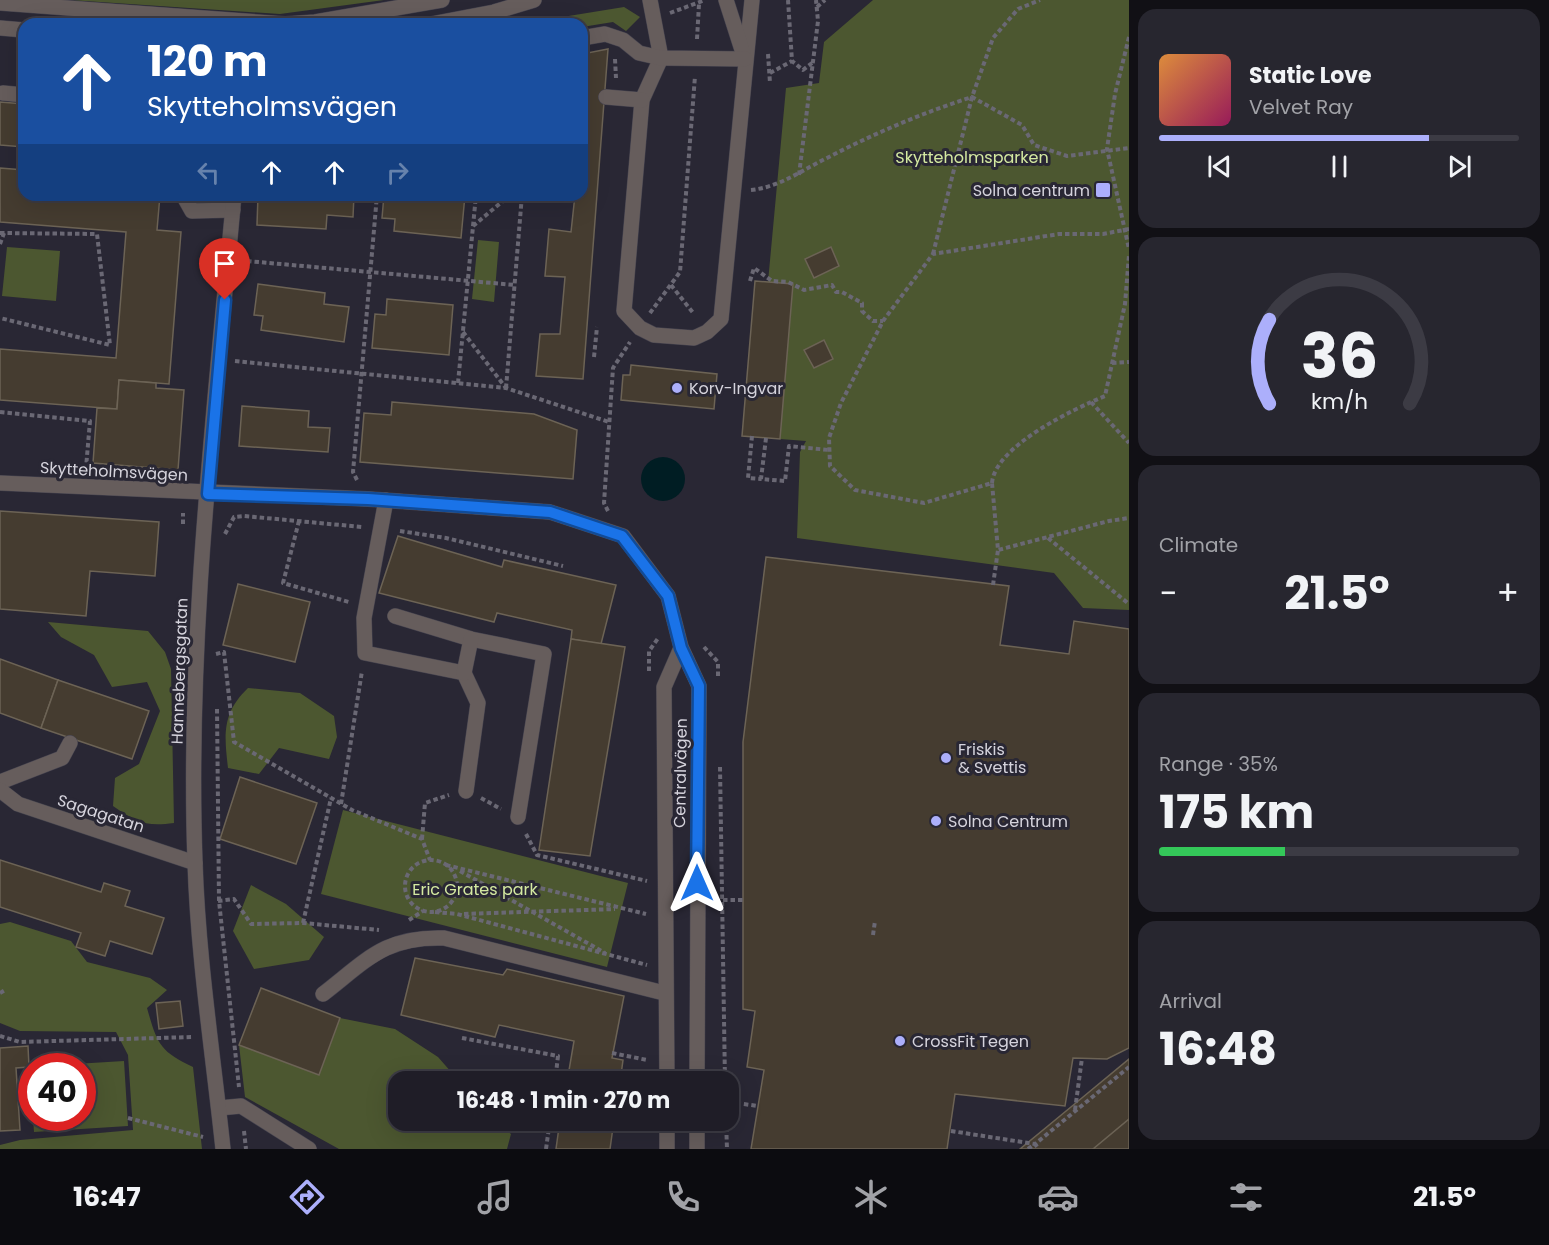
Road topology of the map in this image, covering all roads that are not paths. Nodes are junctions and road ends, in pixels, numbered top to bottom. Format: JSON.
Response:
{"nodes":[{"id":1,"x":442,"y":0,"type":"edge"},
{"id":2,"x":534,"y":0,"type":"edge"},
{"id":3,"x":650,"y":0,"type":"edge"},
{"id":4,"x":726,"y":0,"type":"edge"},
{"id":5,"x":752,"y":0,"type":"edge"},
{"id":6,"x":0,"y":3,"type":"edge"},
{"id":7,"x":187,"y":18,"type":"edge"},
{"id":8,"x":338,"y":18,"type":"edge"},
{"id":9,"x":495,"y":18,"type":"edge"},
{"id":10,"x":0,"y":28,"type":"edge"},
{"id":11,"x":18,"y":30,"type":"edge"},
{"id":12,"x":588,"y":37,"type":"edge"},
{"id":13,"x":661,"y":58,"type":"junction"},
{"id":14,"x":745,"y":58,"type":"junction"},
{"id":15,"x":3,"y":93,"type":"dead end"},
{"id":16,"x":18,"y":94,"type":"edge"},
{"id":17,"x":606,"y":98,"type":"dead end"},
{"id":18,"x":642,"y":100,"type":"junction"},
{"id":19,"x":186,"y":201,"type":"edge"},
{"id":20,"x":233,"y":203,"type":"edge"},
{"id":21,"x":0,"y":483,"type":"edge"},
{"id":22,"x":208,"y":494,"type":"junction"},
{"id":23,"x":386,"y":500,"type":"junction"},
{"id":24,"x":622,"y":536,"type":"joint"},
{"id":25,"x":395,"y":616,"type":"dead end"},
{"id":26,"x":471,"y":639,"type":"junction"},
{"id":27,"x":681,"y":648,"type":"junction"},
{"id":28,"x":464,"y":673,"type":"junction"},
{"id":29,"x":70,"y":743,"type":"dead end"},
{"id":30,"x":0,"y":782,"type":"edge"},
{"id":31,"x":0,"y":790,"type":"edge"},
{"id":32,"x":466,"y":790,"type":"dead end"},
{"id":33,"x":518,"y":817,"type":"dead end"},
{"id":34,"x":195,"y":863,"type":"junction"},
{"id":35,"x":323,"y":993,"type":"dead end"},
{"id":36,"x":664,"y":993,"type":"junction"},
{"id":37,"x":667,"y":1071,"type":"edge"},
{"id":38,"x":697,"y":1071,"type":"edge"},
{"id":39,"x":219,"y":1108,"type":"junction"},
{"id":40,"x":667,"y":1131,"type":"edge"},
{"id":41,"x":697,"y":1131,"type":"edge"},
{"id":42,"x":223,"y":1149,"type":"edge"},
{"id":43,"x":309,"y":1149,"type":"edge"},
{"id":44,"x":667,"y":1149,"type":"edge"},
{"id":45,"x":697,"y":1149,"type":"edge"}],
"edges":[{"from":1,"to":8,"type":"street"},
{"from":2,"to":9,"type":"street"},
{"from":3,"to":13,"type":"street"},
{"from":4,"to":14,"type":"street"},
{"from":5,"to":14,"type":"street"},
{"from":6,"to":7,"type":"street"},
{"from":10,"to":11,"type":"street"},
{"from":12,"to":13,"type":"street"},
{"from":13,"to":14,"type":"street"},
{"from":13,"to":18,"type":"street"},
{"from":14,"to":18,"type":"street"},
{"from":15,"to":16,"type":"street"},
{"from":17,"to":18,"type":"street"},
{"from":19,"to":20,"type":"street"},
{"from":20,"to":22,"type":"street","name":"Hannebergsgatan"},
{"from":21,"to":22,"type":"street","name":"Skytteholmsvägen"},
{"from":22,"to":23,"type":"street","name":"Skytteholmsvägen"},
{"from":22,"to":34,"type":"street","name":"Hannebergsgatan"},
{"from":23,"to":24,"type":"street","name":"Skytteholmsvägen"},
{"from":23,"to":28,"type":"street"},
{"from":24,"to":27,"type":"street","name":"Centralvägen"},
{"from":25,"to":26,"type":"street"},
{"from":26,"to":28,"type":"street"},
{"from":26,"to":33,"type":"street"},
{"from":27,"to":36,"type":"street","name":"Centralvägen"},
{"from":27,"to":38,"type":"street","name":"Centralvägen"},
{"from":28,"to":32,"type":"street"},
{"from":29,"to":30,"type":"street"},
{"from":31,"to":34,"type":"street","name":"Sagagatan"},
{"from":34,"to":39,"type":"street","name":"Hannebergsgatan"},
{"from":35,"to":36,"type":"street"},
{"from":36,"to":37,"type":"street","name":"Centralvägen"},
{"from":39,"to":42,"type":"street","name":"Hannebergsgatan"},
{"from":39,"to":43,"type":"street"},
{"from":40,"to":44,"type":"street"},
{"from":41,"to":45,"type":"street"}]}
